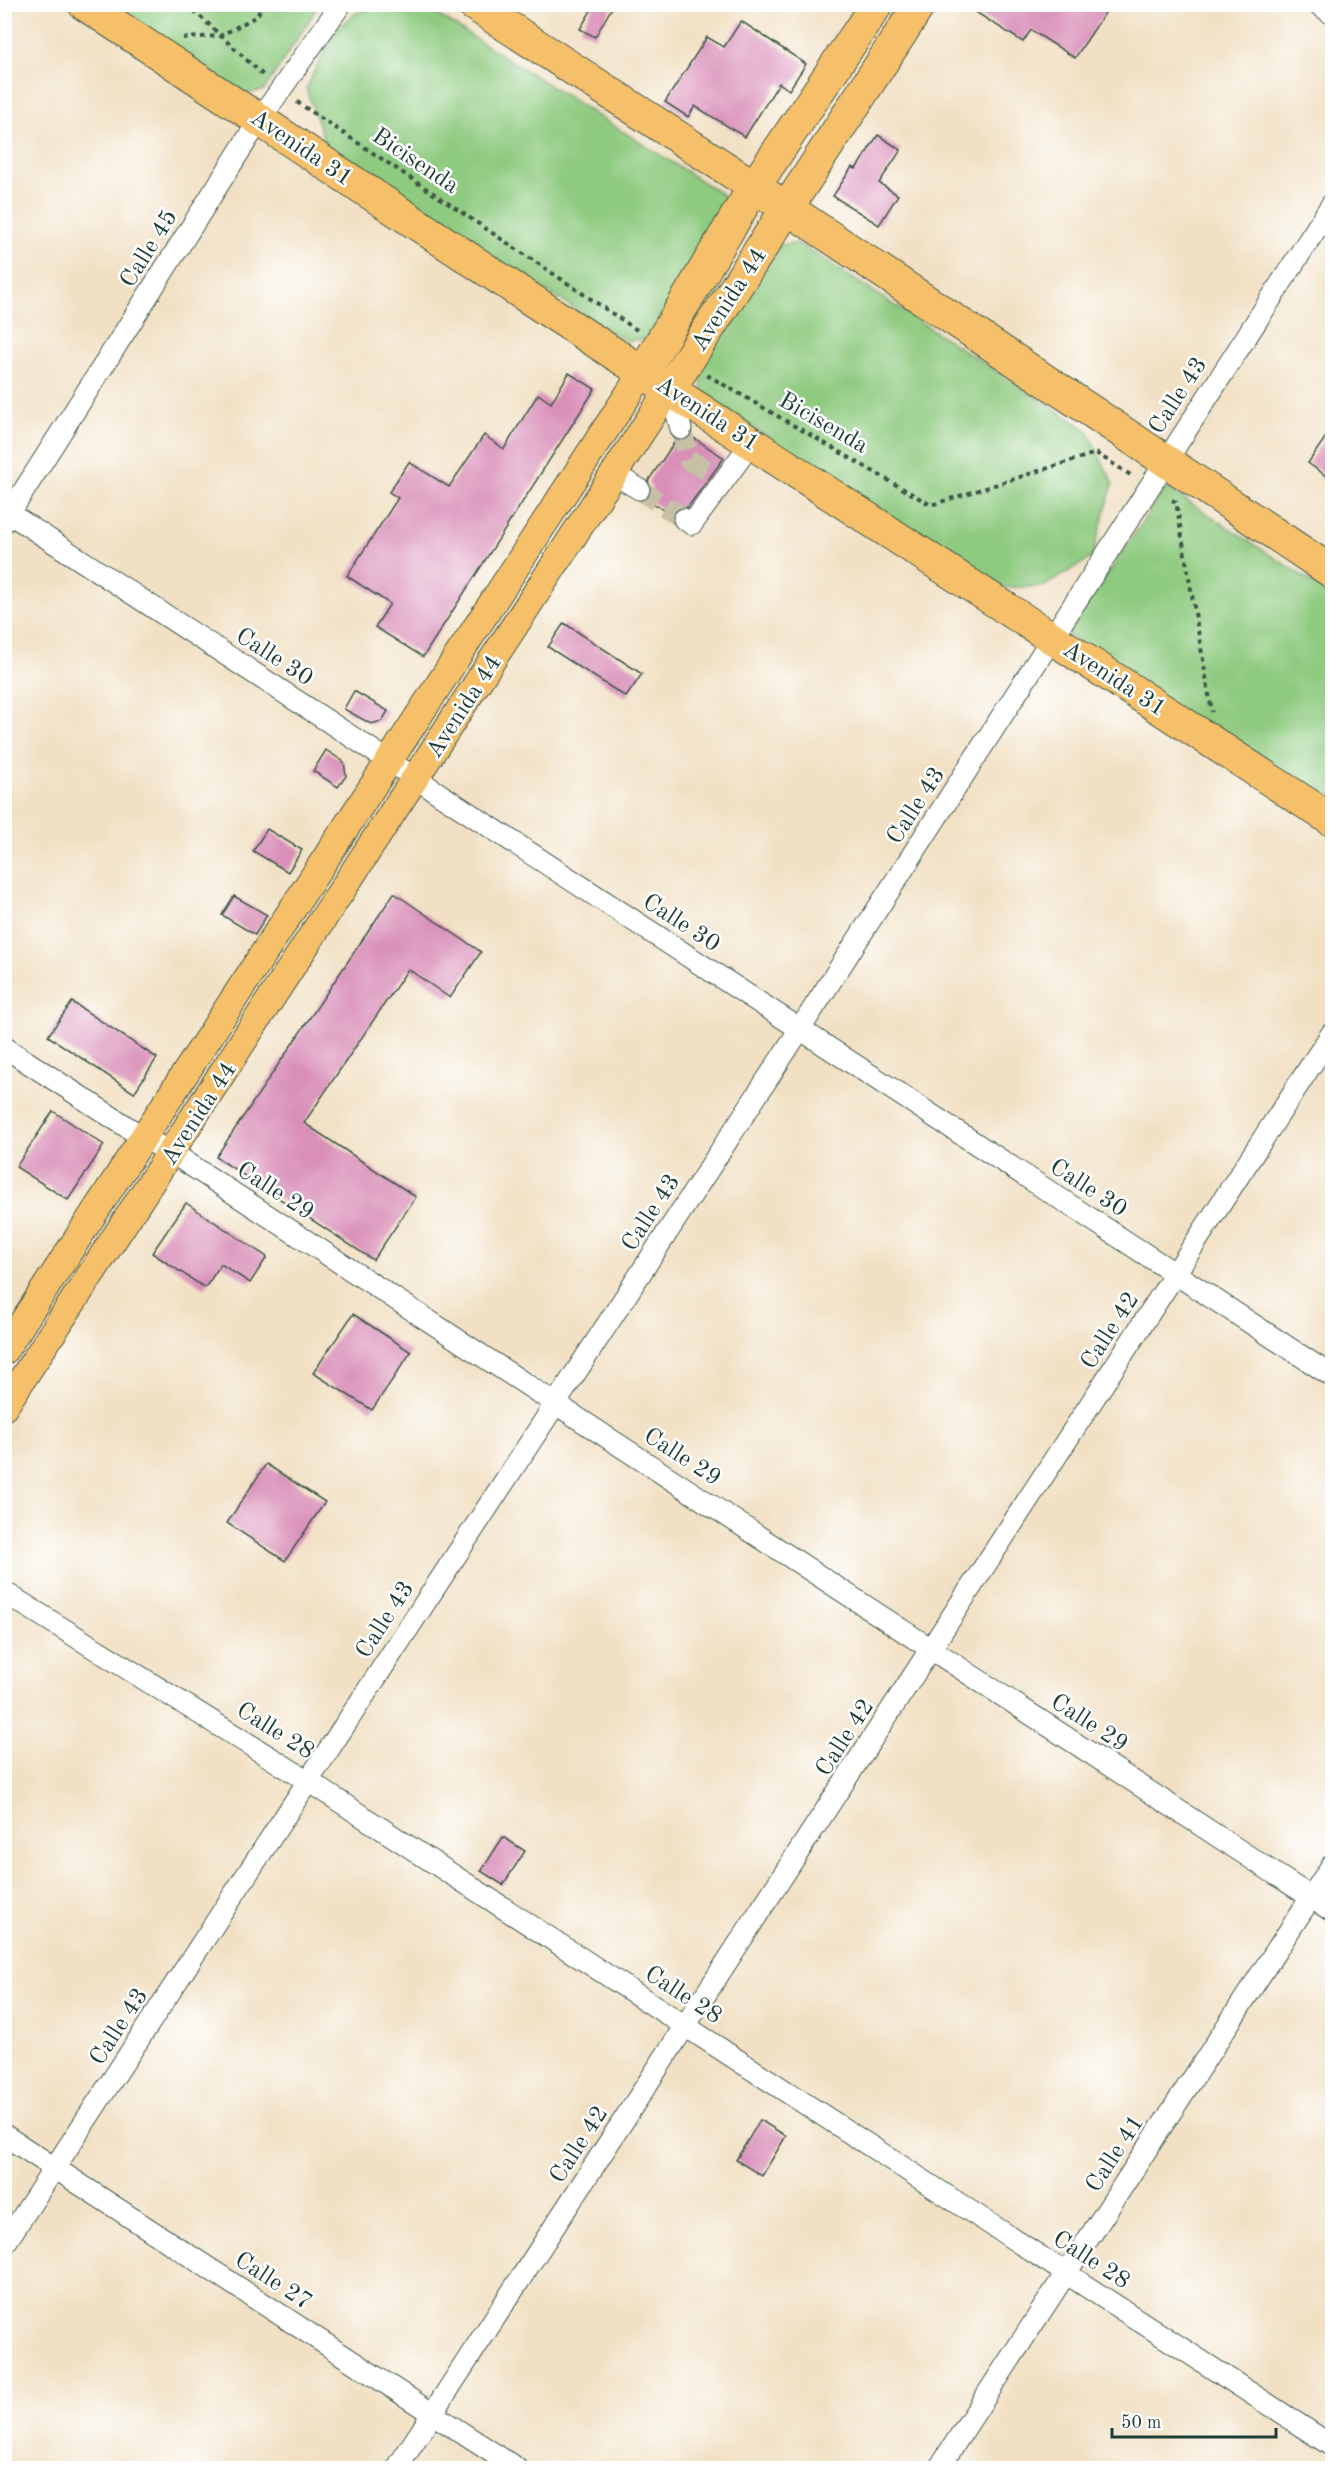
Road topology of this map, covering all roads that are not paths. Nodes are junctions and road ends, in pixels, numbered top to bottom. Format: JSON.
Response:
{"nodes":[{"id":1,"x":84,"y":4,"type":"edge"},
{"id":2,"x":341,"y":4,"type":"edge"},
{"id":3,"x":473,"y":4,"type":"edge"},
{"id":4,"x":877,"y":4,"type":"edge"},
{"id":5,"x":920,"y":4,"type":"edge"},
{"id":6,"x":1318,"y":4,"type":"edge"},
{"id":7,"x":1332,"y":14,"type":"edge"},
{"id":8,"x":260,"y":119,"type":"junction"},
{"id":9,"x":754,"y":187,"type":"junction"},
{"id":10,"x":1332,"y":204,"type":"edge"},
{"id":11,"x":787,"y":208,"type":"junction"},
{"id":12,"x":643,"y":372,"type":"junction"},
{"id":13,"x":678,"y":375,"type":"junction"},
{"id":14,"x":681,"y":429,"type":"tunnel mouth"},
{"id":15,"x":752,"y":442,"type":"junction"},
{"id":16,"x":614,"y":474,"type":"junction"},
{"id":17,"x":1156,"y":474,"type":"junction"},
{"id":18,"x":639,"y":489,"type":"tunnel mouth"},
{"id":19,"x":6,"y":515,"type":"edge"},
{"id":20,"x":684,"y":519,"type":"dead end"},
{"id":21,"x":1332,"y":572,"type":"edge"},
{"id":22,"x":1054,"y":638,"type":"junction"},
{"id":23,"x":390,"y":761,"type":"junction"},
{"id":24,"x":417,"y":778,"type":"junction"},
{"id":25,"x":1332,"y":820,"type":"edge"},
{"id":26,"x":800,"y":1029,"type":"junction"},
{"id":27,"x":1332,"y":1033,"type":"edge"},
{"id":28,"x":4,"y":1047,"type":"edge"},
{"id":29,"x":144,"y":1138,"type":"junction"},
{"id":30,"x":172,"y":1153,"type":"junction"},
{"id":31,"x":1176,"y":1274,"type":"junction"},
{"id":32,"x":4,"y":1351,"type":"edge"},
{"id":33,"x":1332,"y":1376,"type":"edge"},
{"id":34,"x":555,"y":1403,"type":"junction"},
{"id":35,"x":4,"y":1407,"type":"edge"},
{"id":36,"x":4,"y":1592,"type":"edge"},
{"id":37,"x":932,"y":1649,"type":"junction"},
{"id":38,"x":308,"y":1781,"type":"junction"},
{"id":39,"x":1332,"y":1864,"type":"edge"},
{"id":40,"x":1311,"y":1897,"type":"junction"},
{"id":41,"x":1332,"y":1911,"type":"edge"},
{"id":42,"x":686,"y":2026,"type":"junction"},
{"id":43,"x":4,"y":2135,"type":"edge"},
{"id":44,"x":55,"y":2168,"type":"junction"},
{"id":45,"x":4,"y":2245,"type":"edge"},
{"id":46,"x":1066,"y":2273,"type":"junction"},
{"id":47,"x":433,"y":2414,"type":"junction"},
{"id":48,"x":1332,"y":2446,"type":"edge"},
{"id":49,"x":398,"y":2469,"type":"edge"},
{"id":50,"x":516,"y":2469,"type":"edge"},
{"id":51,"x":939,"y":2469,"type":"edge"}],
"edges":[{"from":1,"to":8,"type":"highway","name":"Avenida 31"},
{"from":2,"to":8,"type":"street","name":"Calle 45"},
{"from":3,"to":9,"type":"highway"},
{"from":4,"to":9,"type":"highway","name":"Avenida 44"},
{"from":5,"to":11,"type":"highway","name":"Avenida 44"},
{"from":6,"to":7,"type":"street"},
{"from":8,"to":12,"type":"highway","name":"Avenida 31"},
{"from":8,"to":19,"type":"street","name":"Calle 45"},
{"from":9,"to":11,"type":"highway"},
{"from":9,"to":12,"type":"highway","name":"Avenida 44"},
{"from":10,"to":17,"type":"street","name":"Calle 43"},
{"from":11,"to":13,"type":"highway","name":"Avenida 44"},
{"from":11,"to":17,"type":"highway"},
{"from":12,"to":13,"type":"highway","name":"Avenida 31"},
{"from":12,"to":23,"type":"main road","name":"Avenida 44"},
{"from":13,"to":14,"type":"street"},
{"from":13,"to":15,"type":"highway","name":"Avenida 31"},
{"from":13,"to":16,"type":"main road","name":"Avenida 44"},
{"from":15,"to":20,"type":"street"},
{"from":15,"to":22,"type":"highway","name":"Avenida 31"},
{"from":16,"to":18,"type":"street"},
{"from":16,"to":24,"type":"main road","name":"Avenida 44"},
{"from":17,"to":21,"type":"highway"},
{"from":17,"to":22,"type":"street","name":"Calle 43"},
{"from":19,"to":23,"type":"street","name":"Calle 30"},
{"from":22,"to":25,"type":"highway","name":"Avenida 31"},
{"from":22,"to":26,"type":"street","name":"Calle 43"},
{"from":23,"to":24,"type":"street","name":"Calle 30"},
{"from":23,"to":29,"type":"main road","name":"Avenida 44"},
{"from":24,"to":26,"type":"street","name":"Calle 30"},
{"from":24,"to":30,"type":"main road","name":"Avenida 44"},
{"from":26,"to":31,"type":"street","name":"Calle 30"},
{"from":26,"to":34,"type":"street","name":"Calle 43"},
{"from":27,"to":31,"type":"street","name":"Calle 42"},
{"from":28,"to":29,"type":"street","name":"Calle 29"},
{"from":29,"to":30,"type":"street","name":"Calle 29"},
{"from":29,"to":32,"type":"main road","name":"Avenida 44"},
{"from":30,"to":34,"type":"street","name":"Calle 29"},
{"from":30,"to":35,"type":"main road","name":"Avenida 44"},
{"from":31,"to":33,"type":"street","name":"Calle 30"},
{"from":31,"to":37,"type":"street","name":"Calle 42"},
{"from":34,"to":37,"type":"street","name":"Calle 29"},
{"from":34,"to":38,"type":"street","name":"Calle 43"},
{"from":36,"to":38,"type":"street","name":"Calle 28"},
{"from":37,"to":40,"type":"street","name":"Calle 29"},
{"from":37,"to":42,"type":"street","name":"Calle 42"},
{"from":38,"to":42,"type":"street","name":"Calle 28"},
{"from":38,"to":44,"type":"street","name":"Calle 43"},
{"from":39,"to":40,"type":"street","name":"Calle 41"},
{"from":40,"to":41,"type":"street","name":"Calle 29"},
{"from":40,"to":46,"type":"street","name":"Calle 41"},
{"from":42,"to":46,"type":"street","name":"Calle 28"},
{"from":42,"to":47,"type":"street","name":"Calle 42"},
{"from":43,"to":44,"type":"street","name":"Calle 27"},
{"from":44,"to":45,"type":"street","name":"Calle 43"},
{"from":44,"to":47,"type":"street","name":"Calle 27"},
{"from":46,"to":48,"type":"street","name":"Calle 28"},
{"from":46,"to":51,"type":"street","name":"Calle 41"},
{"from":47,"to":49,"type":"street","name":"Calle 42"},
{"from":47,"to":50,"type":"street","name":"Calle 27"}]}
